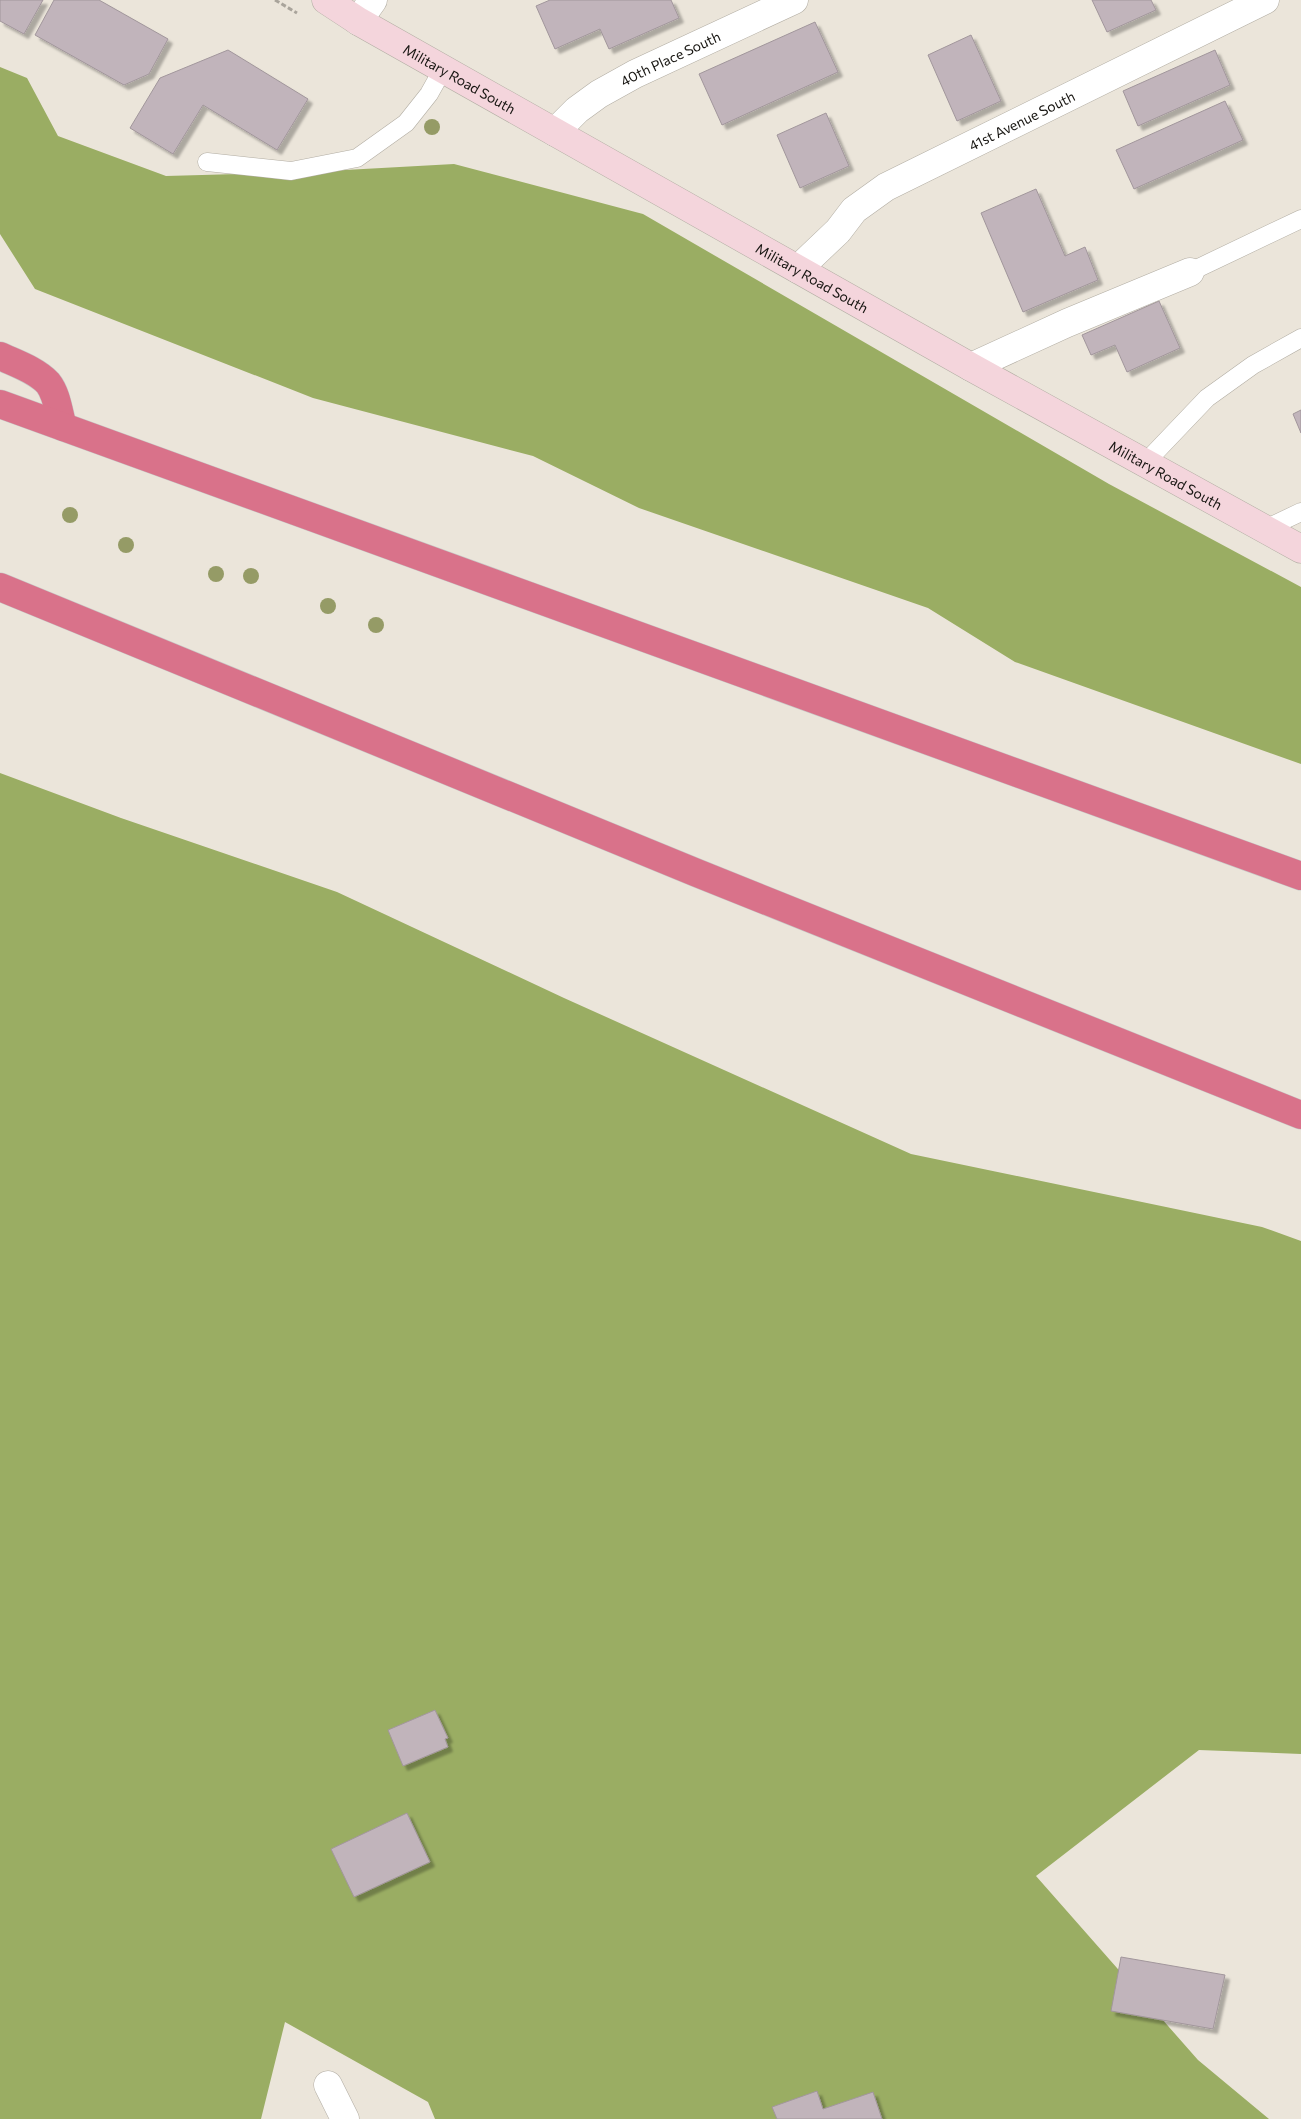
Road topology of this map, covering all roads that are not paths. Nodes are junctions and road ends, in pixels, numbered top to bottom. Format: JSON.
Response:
{"nodes":[{"id":1,"x":326,"y":0,"type":"edge"},
{"id":2,"x":794,"y":0,"type":"edge"},
{"id":3,"x":1265,"y":0,"type":"edge"},
{"id":4,"x":366,"y":10,"type":"edge"},
{"id":5,"x":443,"y":69,"type":"junction"},
{"id":6,"x":555,"y":132,"type":"junction"},
{"id":7,"x":206,"y":162,"type":"dead end"},
{"id":8,"x":1301,"y":219,"type":"edge"},
{"id":9,"x":798,"y":269,"type":"junction"},
{"id":10,"x":1190,"y":272,"type":"joint"},
{"id":11,"x":1301,"y":338,"type":"edge"},
{"id":12,"x":0,"y":356,"type":"edge"},
{"id":13,"x":972,"y":366,"type":"junction"},
{"id":14,"x":0,"y":404,"type":"edge"},
{"id":15,"x":63,"y":427,"type":"junction"},
{"id":16,"x":1145,"y":463,"type":"junction"},
{"id":17,"x":1301,"y":512,"type":"edge"},
{"id":18,"x":1265,"y":529,"type":"junction"},
{"id":19,"x":1301,"y":549,"type":"edge"},
{"id":20,"x":0,"y":587,"type":"edge"},
{"id":21,"x":1301,"y":876,"type":"edge"},
{"id":22,"x":1301,"y":1115,"type":"edge"},
{"id":23,"x":328,"y":2085,"type":"dead end"},
{"id":24,"x":345,"y":2119,"type":"edge"}],
"edges":[{"from":1,"to":4,"type":"main road","name":"Military Road South"},
{"from":2,"to":6,"type":"street","name":"40th Place South"},
{"from":3,"to":9,"type":"street","name":"41st Avenue South"},
{"from":4,"to":5,"type":"main road","name":"Military Road South"},
{"from":5,"to":6,"type":"main road","name":"Military Road South"},
{"from":5,"to":7,"type":"lane"},
{"from":6,"to":9,"type":"main road","name":"Military Road South"},
{"from":8,"to":10,"type":"lane"},
{"from":9,"to":13,"type":"main road","name":"Military Road South"},
{"from":10,"to":13,"type":"street"},
{"from":11,"to":16,"type":"lane"},
{"from":12,"to":15,"type":"highway"},
{"from":13,"to":16,"type":"main road","name":"Military Road South"},
{"from":14,"to":15,"type":"highway"},
{"from":15,"to":21,"type":"highway"},
{"from":16,"to":18,"type":"main road","name":"Military Road South"},
{"from":17,"to":18,"type":"lane"},
{"from":18,"to":19,"type":"main road","name":"Military Road South"},
{"from":20,"to":22,"type":"highway"},
{"from":23,"to":24,"type":"street"}]}
